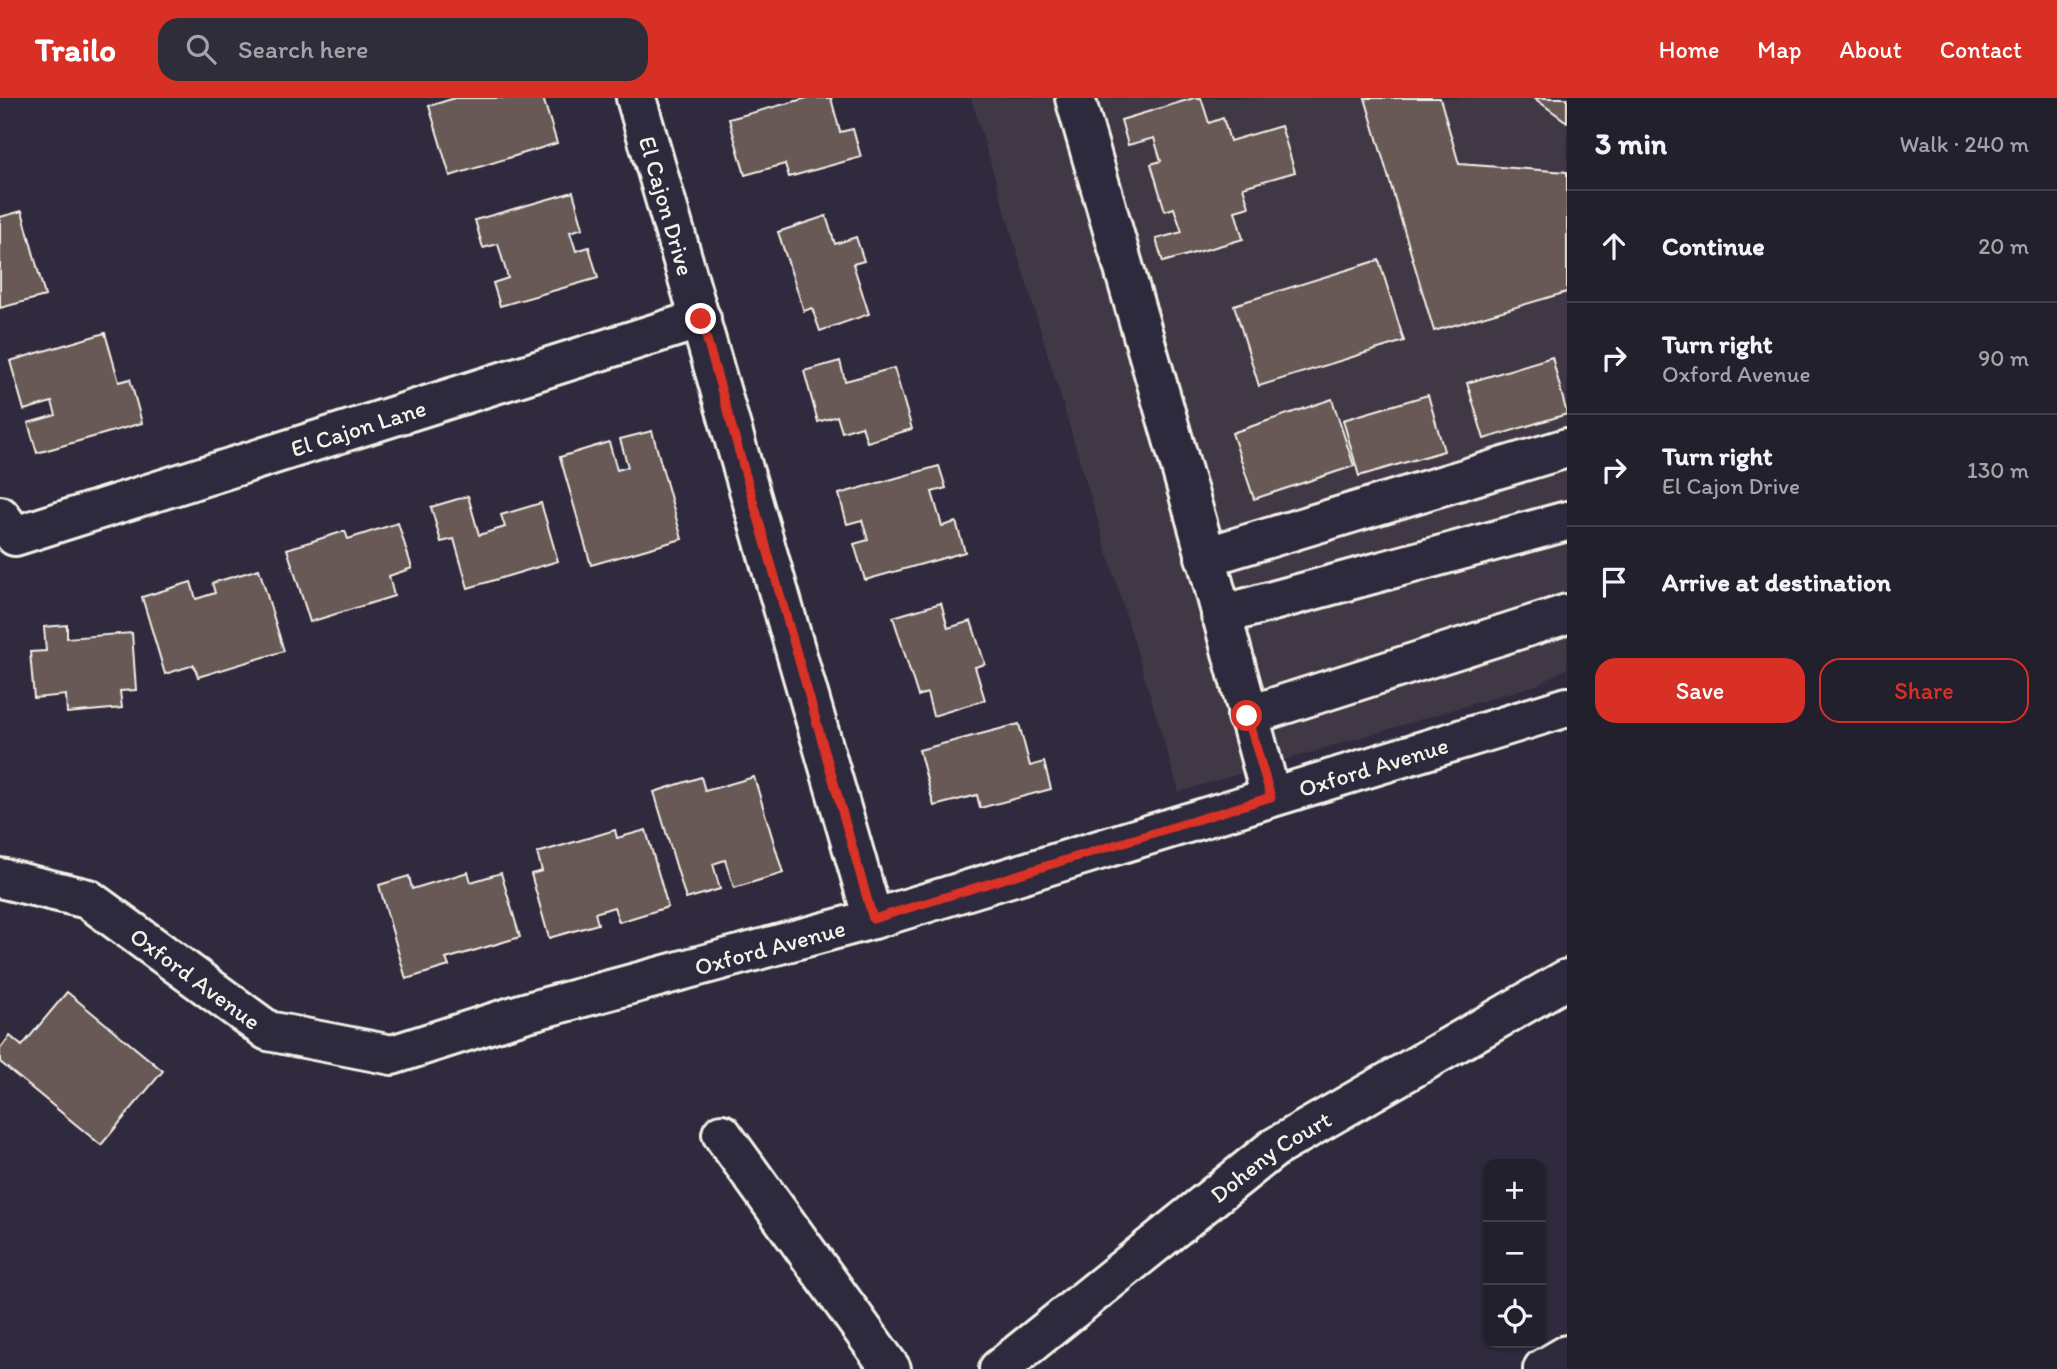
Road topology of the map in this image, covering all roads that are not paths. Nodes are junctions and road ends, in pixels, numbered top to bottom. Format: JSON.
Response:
{"nodes":[{"id":1,"x":636,"y":98,"type":"edge"},
{"id":2,"x":1075,"y":98,"type":"edge"},
{"id":3,"x":701,"y":319,"type":"junction"},
{"id":4,"x":1567,"y":448,"type":"edge"},
{"id":5,"x":1567,"y":521,"type":"edge"},
{"id":6,"x":7,"y":526,"type":"edge"},
{"id":7,"x":1205,"y":557,"type":"junction"},
{"id":8,"x":1567,"y":614,"type":"edge"},
{"id":9,"x":1220,"y":615,"type":"junction"},
{"id":10,"x":1567,"y":706,"type":"edge"},
{"id":11,"x":1247,"y":716,"type":"junction"},
{"id":12,"x":1271,"y":797,"type":"junction"},
{"id":13,"x":0,"y":878,"type":"edge"},
{"id":14,"x":873,"y":919,"type":"junction"},
{"id":15,"x":1567,"y":979,"type":"edge"},
{"id":16,"x":722,"y":1134,"type":"dead end"},
{"id":17,"x":1567,"y":1355,"type":"edge"},
{"id":18,"x":891,"y":1369,"type":"edge"},
{"id":19,"x":999,"y":1369,"type":"edge"},
{"id":20,"x":1543,"y":1369,"type":"edge"}],
"edges":[{"from":1,"to":3,"type":"street","name":"El Cajon Drive"},
{"from":2,"to":7,"type":"street"},
{"from":3,"to":6,"type":"street","name":"El Cajon Lane"},
{"from":3,"to":14,"type":"street","name":"El Cajon Drive"},
{"from":4,"to":7,"type":"street"},
{"from":5,"to":9,"type":"street"},
{"from":7,"to":9,"type":"street"},
{"from":8,"to":11,"type":"street"},
{"from":9,"to":11,"type":"street"},
{"from":10,"to":12,"type":"street","name":"Oxford Avenue"},
{"from":11,"to":12,"type":"street"},
{"from":12,"to":14,"type":"street","name":"Oxford Avenue"},
{"from":13,"to":14,"type":"street","name":"Oxford Avenue"},
{"from":15,"to":19,"type":"street","name":"Doheny Court"},
{"from":16,"to":18,"type":"street"},
{"from":17,"to":20,"type":"street"}]}
